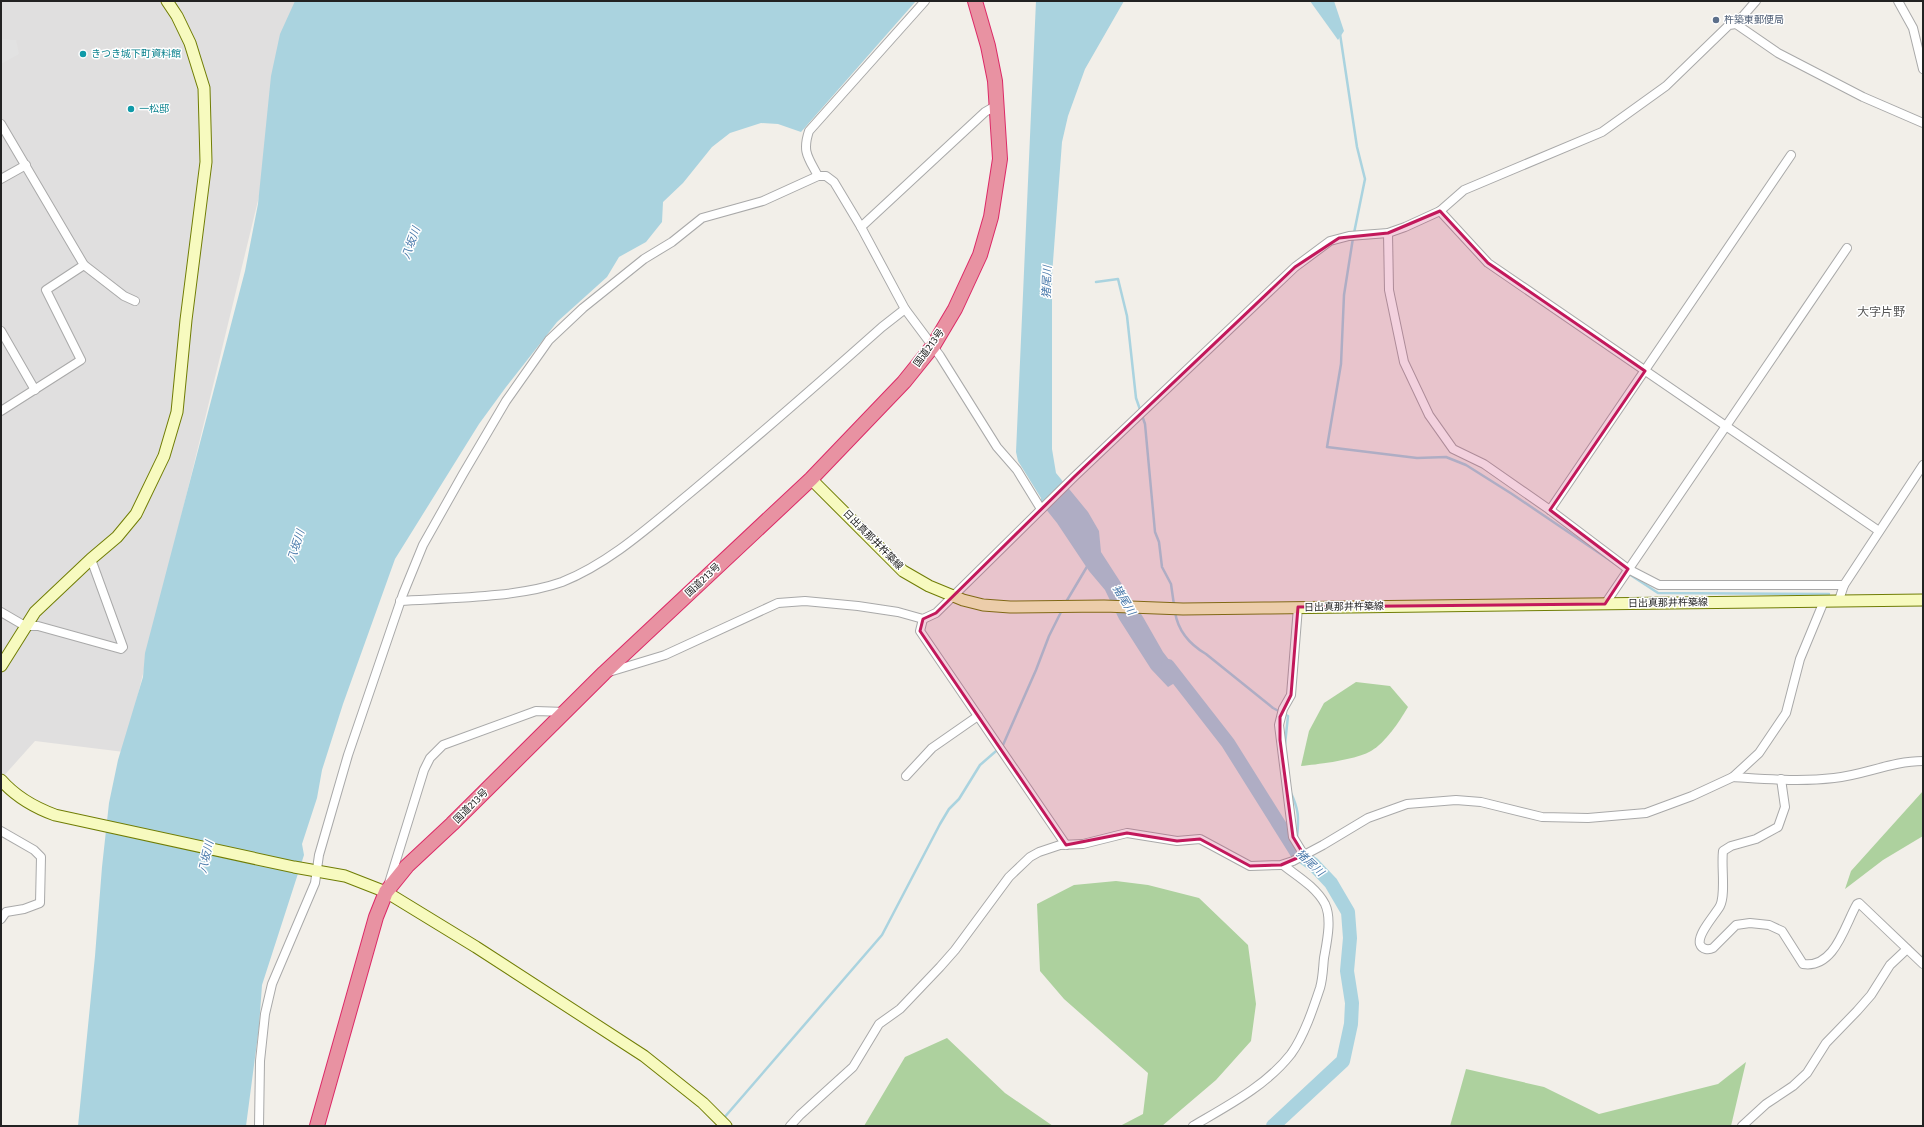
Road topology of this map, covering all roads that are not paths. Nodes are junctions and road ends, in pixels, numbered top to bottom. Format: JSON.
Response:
{"nodes":[{"id":1,"x":167,"y":1,"type":"edge"},
{"id":2,"x":925,"y":1,"type":"edge"},
{"id":3,"x":975,"y":1,"type":"edge"},
{"id":4,"x":1756,"y":1,"type":"edge"},
{"id":5,"x":1898,"y":1,"type":"edge"},
{"id":6,"x":1736,"y":24,"type":"junction"},
{"id":7,"x":1923,"y":69,"type":"edge"},
{"id":8,"x":997,"y":105,"type":"junction"},
{"id":9,"x":1923,"y":122,"type":"edge"},
{"id":10,"x":1,"y":124,"type":"edge"},
{"id":11,"x":1790,"y":155,"type":"dead end"},
{"id":12,"x":26,"y":165,"type":"junction"},
{"id":13,"x":818,"y":176,"type":"junction"},
{"id":14,"x":1,"y":179,"type":"edge"},
{"id":15,"x":1440,"y":211,"type":"junction"},
{"id":16,"x":861,"y":227,"type":"junction"},
{"id":17,"x":1388,"y":233,"type":"junction"},
{"id":18,"x":1847,"y":248,"type":"dead end"},
{"id":19,"x":84,"y":265,"type":"junction"},
{"id":20,"x":135,"y":302,"type":"dead end"},
{"id":21,"x":905,"y":309,"type":"junction"},
{"id":22,"x":1,"y":332,"type":"edge"},
{"id":23,"x":933,"y":346,"type":"junction"},
{"id":24,"x":1645,"y":371,"type":"junction"},
{"id":25,"x":35,"y":390,"type":"junction"},
{"id":26,"x":1,"y":410,"type":"edge"},
{"id":27,"x":1725,"y":426,"type":"junction"},
{"id":28,"x":1923,"y":465,"type":"edge"},
{"id":29,"x":811,"y":479,"type":"junction"},
{"id":30,"x":1040,"y":509,"type":"junction"},
{"id":31,"x":1550,"y":510,"type":"junction"},
{"id":32,"x":1879,"y":531,"type":"junction"},
{"id":33,"x":91,"y":559,"type":"junction"},
{"id":34,"x":1628,"y":569,"type":"junction"},
{"id":35,"x":1844,"y":585,"type":"junction"},
{"id":36,"x":952,"y":596,"type":"junction"},
{"id":37,"x":1839,"y":600,"type":"junction"},
{"id":38,"x":1923,"y":600,"type":"edge"},
{"id":39,"x":400,"y":601,"type":"junction"},
{"id":40,"x":1824,"y":601,"type":"junction"},
{"id":41,"x":1605,"y":604,"type":"junction"},
{"id":42,"x":1298,"y":607,"type":"junction"},
{"id":43,"x":1,"y":612,"type":"edge"},
{"id":44,"x":923,"y":619,"type":"junction"},
{"id":45,"x":25,"y":626,"type":"junction"},
{"id":46,"x":1,"y":666,"type":"edge"},
{"id":47,"x":604,"y":673,"type":"junction"},
{"id":48,"x":566,"y":712,"type":"junction"},
{"id":49,"x":978,"y":716,"type":"junction"},
{"id":50,"x":1923,"y":761,"type":"edge"},
{"id":51,"x":906,"y":776,"type":"dead end"},
{"id":52,"x":1733,"y":777,"type":"junction"},
{"id":53,"x":1781,"y":779,"type":"junction"},
{"id":54,"x":1,"y":780,"type":"edge"},
{"id":55,"x":1,"y":831,"type":"edge"},
{"id":56,"x":1066,"y":845,"type":"junction"},
{"id":57,"x":1304,"y":855,"type":"junction"},
{"id":58,"x":1283,"y":865,"type":"junction"},
{"id":59,"x":317,"y":871,"type":"junction"},
{"id":60,"x":386,"y":892,"type":"junction"},
{"id":61,"x":1,"y":918,"type":"edge"},
{"id":62,"x":1907,"y":949,"type":"junction"},
{"id":63,"x":1923,"y":964,"type":"edge"},
{"id":64,"x":725,"y":1125,"type":"edge"},
{"id":65,"x":258,"y":1126,"type":"edge"},
{"id":66,"x":317,"y":1126,"type":"edge"},
{"id":67,"x":790,"y":1126,"type":"edge"},
{"id":68,"x":1193,"y":1126,"type":"edge"},
{"id":69,"x":1742,"y":1126,"type":"edge"}],
"edges":[{"from":1,"to":33,"type":"street"},
{"from":2,"to":13,"type":"street"},
{"from":3,"to":8,"type":"highway","name":"国道213号"},
{"from":4,"to":6,"type":"street"},
{"from":5,"to":7,"type":"street"},
{"from":6,"to":9,"type":"street"},
{"from":6,"to":15,"type":"street"},
{"from":8,"to":16,"type":"street"},
{"from":8,"to":23,"type":"highway","name":"国道213号"},
{"from":10,"to":12,"type":"street"},
{"from":11,"to":24,"type":"street"},
{"from":12,"to":14,"type":"street"},
{"from":12,"to":19,"type":"street"},
{"from":13,"to":16,"type":"street"},
{"from":13,"to":39,"type":"street"},
{"from":15,"to":17,"type":"street"},
{"from":15,"to":24,"type":"street"},
{"from":16,"to":21,"type":"street"},
{"from":17,"to":30,"type":"street"},
{"from":17,"to":31,"type":"street"},
{"from":18,"to":27,"type":"street"},
{"from":19,"to":20,"type":"street"},
{"from":19,"to":25,"type":"street"},
{"from":21,"to":23,"type":"street"},
{"from":21,"to":39,"type":"street"},
{"from":22,"to":25,"type":"street"},
{"from":23,"to":29,"type":"highway","name":"国道213号"},
{"from":23,"to":30,"type":"street"},
{"from":24,"to":27,"type":"street"},
{"from":24,"to":31,"type":"street"},
{"from":25,"to":26,"type":"street"},
{"from":27,"to":32,"type":"street"},
{"from":27,"to":34,"type":"street"},
{"from":28,"to":32,"type":"street"},
{"from":29,"to":36,"type":"street","name":"日出真那井杵築線"},
{"from":29,"to":47,"type":"highway","name":"国道213号"},
{"from":30,"to":36,"type":"street"},
{"from":31,"to":34,"type":"street"},
{"from":32,"to":35,"type":"street"},
{"from":33,"to":45,"type":"street"},
{"from":33,"to":45,"type":"street"},
{"from":34,"to":35,"type":"street"},
{"from":34,"to":41,"type":"street"},
{"from":35,"to":37,"type":"street"},
{"from":36,"to":42,"type":"street","name":"日出真那井杵築線"},
{"from":36,"to":44,"type":"street"},
{"from":37,"to":38,"type":"street","name":"日出真那井杵築線"},
{"from":37,"to":40,"type":"street","name":"日出真那井杵築線"},
{"from":39,"to":59,"type":"street"},
{"from":40,"to":41,"type":"street","name":"日出真那井杵築線"},
{"from":40,"to":52,"type":"street"},
{"from":41,"to":42,"type":"street","name":"日出真那井杵築線"},
{"from":42,"to":57,"type":"street"},
{"from":43,"to":45,"type":"street"},
{"from":44,"to":47,"type":"street"},
{"from":44,"to":49,"type":"street"},
{"from":45,"to":46,"type":"street"},
{"from":47,"to":48,"type":"highway","name":"国道213号"},
{"from":48,"to":60,"type":"highway","name":"国道213号"},
{"from":48,"to":60,"type":"street"},
{"from":49,"to":51,"type":"street"},
{"from":49,"to":56,"type":"street"},
{"from":50,"to":53,"type":"street"},
{"from":52,"to":53,"type":"street"},
{"from":52,"to":57,"type":"street"},
{"from":53,"to":62,"type":"street"},
{"from":54,"to":59,"type":"street"},
{"from":55,"to":61,"type":"street"},
{"from":56,"to":58,"type":"street"},
{"from":56,"to":67,"type":"street"},
{"from":57,"to":58,"type":"street"},
{"from":58,"to":68,"type":"street"},
{"from":59,"to":60,"type":"street"},
{"from":59,"to":65,"type":"street"},
{"from":60,"to":64,"type":"street"},
{"from":60,"to":66,"type":"highway","name":"国道213号"},
{"from":62,"to":63,"type":"street"},
{"from":62,"to":69,"type":"street"}]}
